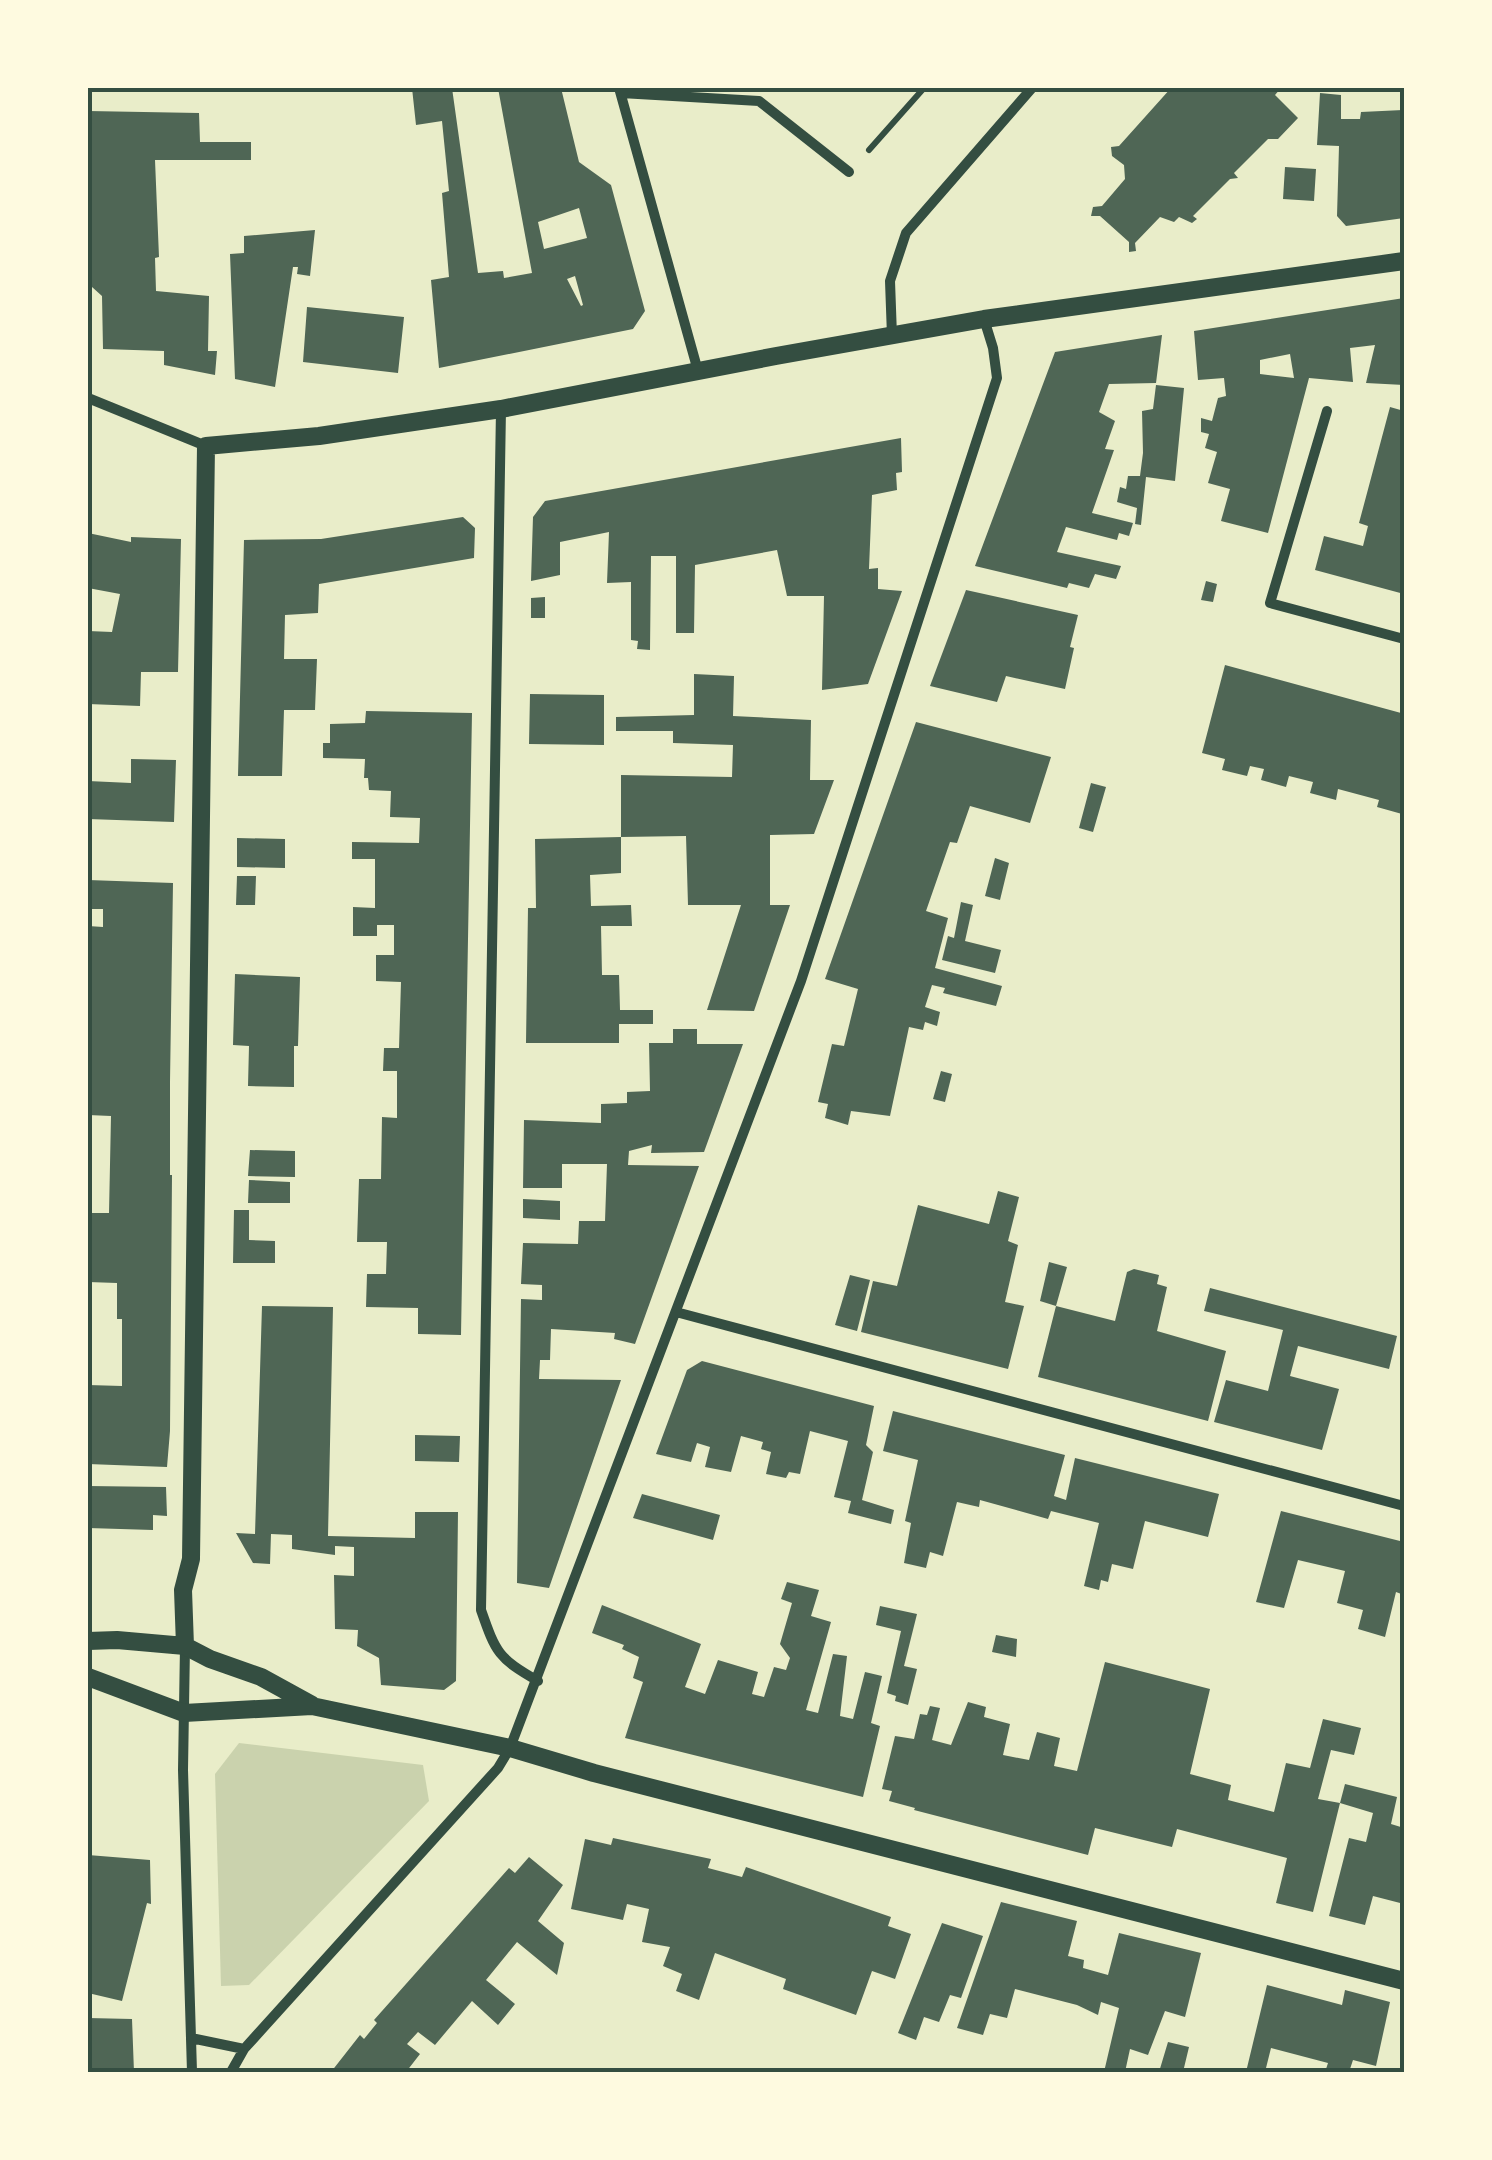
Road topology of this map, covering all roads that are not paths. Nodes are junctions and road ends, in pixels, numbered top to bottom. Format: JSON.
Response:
{"nodes":[{"id":1,"x":1032,"y":88,"type":"edge"},
{"id":2,"x":620,"y":90,"type":"edge"},
{"id":3,"x":849,"y":172,"type":"road end"},
{"id":4,"x":1404,"y":260,"type":"edge"},
{"id":5,"x":984,"y":319,"type":"junction"},
{"id":6,"x":892,"y":336,"type":"junction"},
{"id":7,"x":698,"y":371,"type":"junction"},
{"id":8,"x":88,"y":398,"type":"edge"},
{"id":9,"x":501,"y":409,"type":"junction"},
{"id":10,"x":1327,"y":411,"type":"dead end"},
{"id":11,"x":206,"y":446,"type":"junction"},
{"id":12,"x":1404,"y":638,"type":"edge"},
{"id":13,"x":676,"y":1312,"type":"junction"},
{"id":14,"x":1404,"y":1506,"type":"edge"},
{"id":15,"x":88,"y":1641,"type":"edge"},
{"id":16,"x":185,"y":1646,"type":"junction"},
{"id":17,"x":88,"y":1677,"type":"edge"},
{"id":18,"x":538,"y":1681,"type":"junction"},
{"id":19,"x":312,"y":1706,"type":"junction"},
{"id":20,"x":184,"y":1713,"type":"junction"},
{"id":21,"x":510,"y":1748,"type":"junction"},
{"id":22,"x":1404,"y":1981,"type":"edge"},
{"id":23,"x":191,"y":2038,"type":"junction"},
{"id":24,"x":244,"y":2049,"type":"junction"},
{"id":25,"x":192,"y":2072,"type":"edge"},
{"id":26,"x":231,"y":2072,"type":"edge"}],
"edges":[{"from":1,"to":6,"type":"street"},
{"from":2,"to":3,"type":"street"},
{"from":2,"to":7,"type":"street"},
{"from":4,"to":5,"type":"street"},
{"from":5,"to":6,"type":"street"},
{"from":5,"to":13,"type":"street"},
{"from":6,"to":7,"type":"street"},
{"from":7,"to":9,"type":"street"},
{"from":8,"to":11,"type":"street"},
{"from":9,"to":11,"type":"street"},
{"from":9,"to":18,"type":"street"},
{"from":10,"to":12,"type":"street"},
{"from":11,"to":16,"type":"street"},
{"from":13,"to":14,"type":"street"},
{"from":13,"to":18,"type":"street"},
{"from":15,"to":16,"type":"street"},
{"from":16,"to":19,"type":"street"},
{"from":16,"to":20,"type":"street"},
{"from":17,"to":20,"type":"street"},
{"from":18,"to":21,"type":"street"},
{"from":19,"to":20,"type":"street"},
{"from":19,"to":21,"type":"street"},
{"from":20,"to":23,"type":"street"},
{"from":21,"to":22,"type":"street"},
{"from":21,"to":24,"type":"street"},
{"from":23,"to":24,"type":"street"},
{"from":23,"to":25,"type":"street"},
{"from":24,"to":26,"type":"street"}]}
